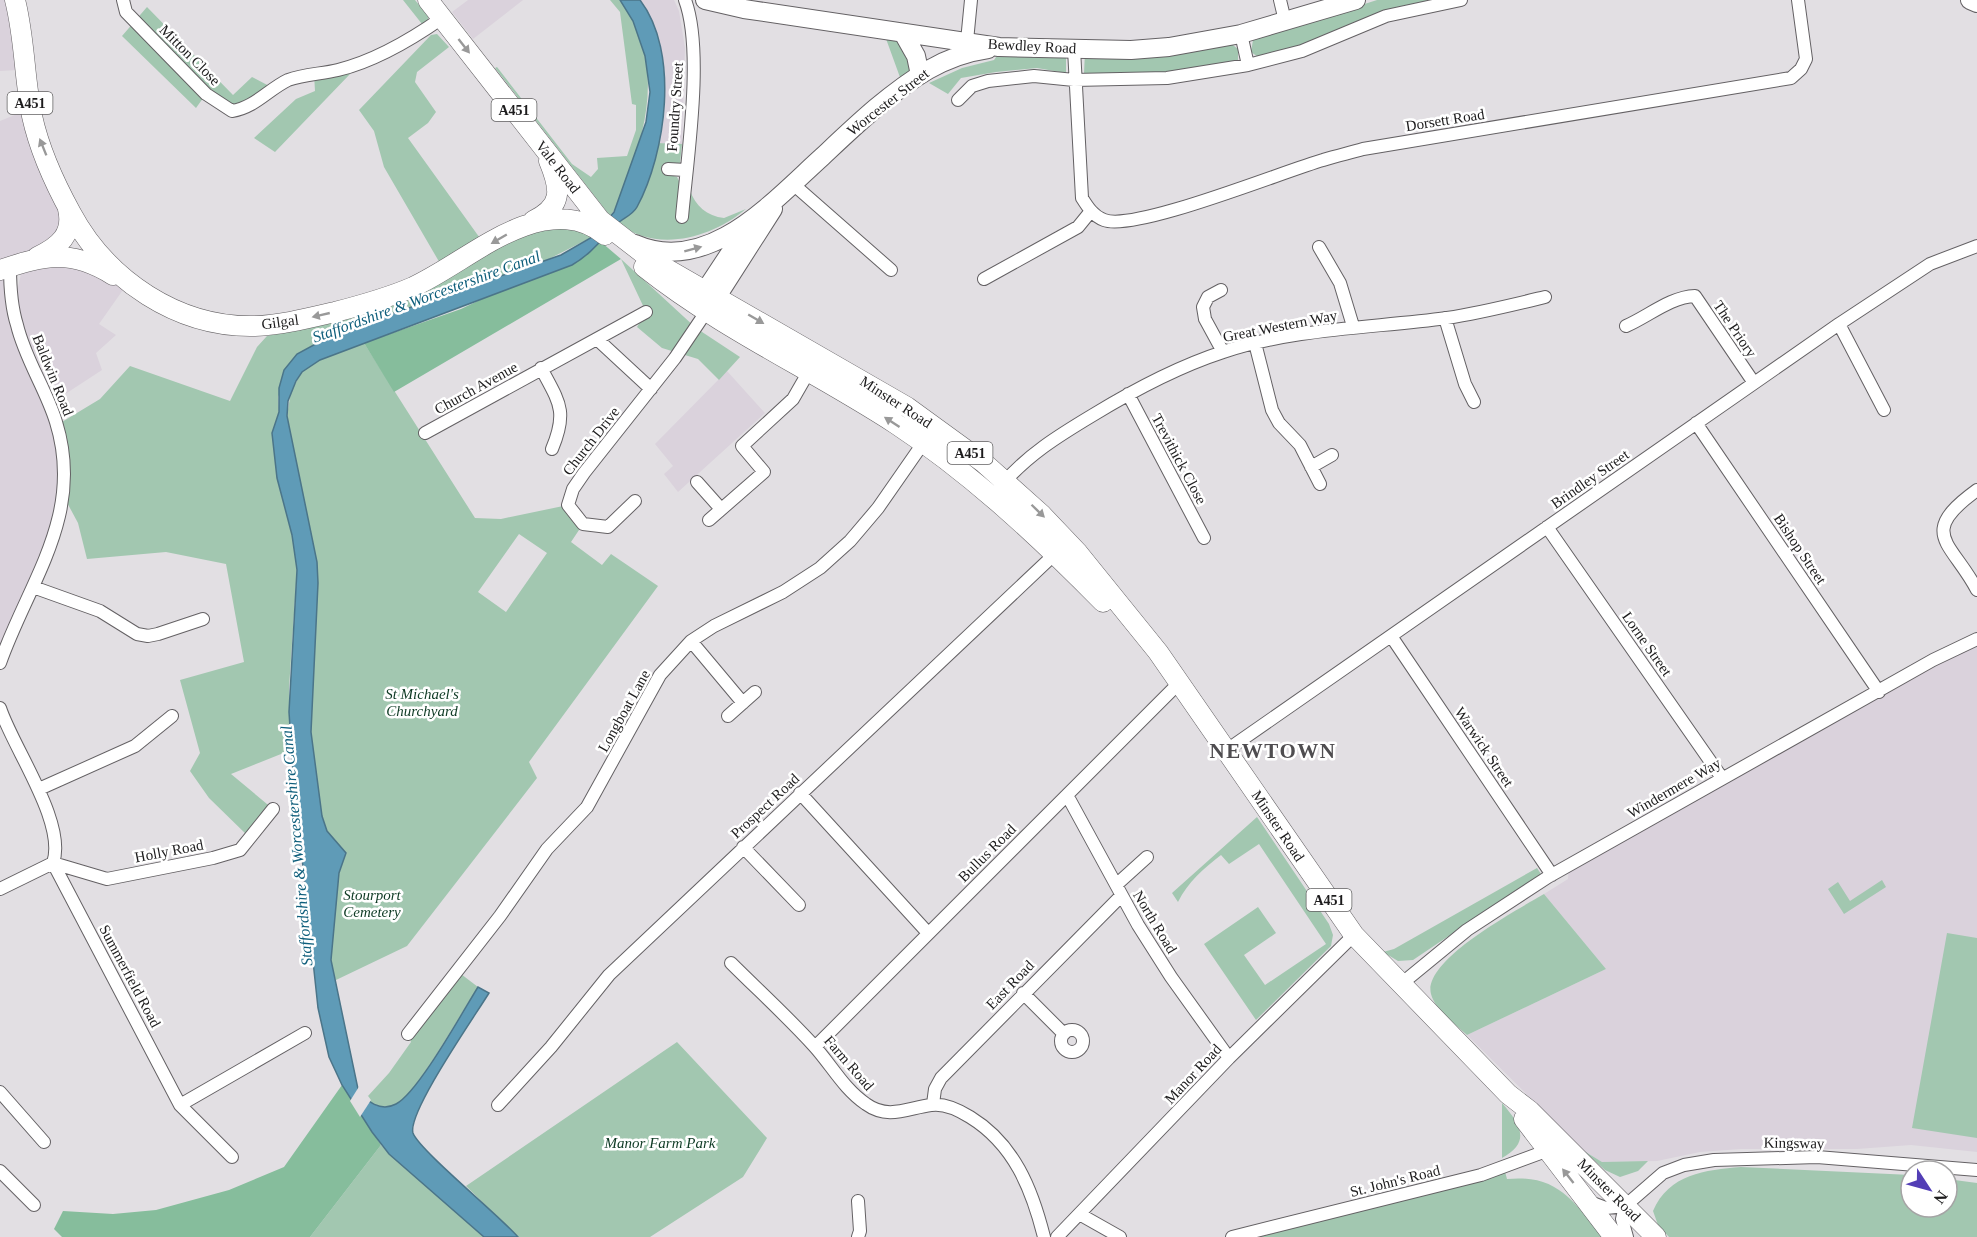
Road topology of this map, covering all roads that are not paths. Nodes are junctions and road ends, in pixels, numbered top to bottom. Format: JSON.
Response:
{"nodes":[{"id":1,"x":15,"y":0,"type":"edge"},
{"id":2,"x":123,"y":0,"type":"edge"},
{"id":3,"x":428,"y":0,"type":"edge"},
{"id":4,"x":685,"y":0,"type":"edge"},
{"id":5,"x":705,"y":0,"type":"edge"},
{"id":6,"x":971,"y":0,"type":"edge"},
{"id":7,"x":1281,"y":0,"type":"edge"},
{"id":8,"x":1356,"y":0,"type":"edge"},
{"id":9,"x":1461,"y":0,"type":"edge"},
{"id":10,"x":1798,"y":0,"type":"edge"},
{"id":11,"x":1970,"y":0,"type":"edge"},
{"id":12,"x":1977,"y":3,"type":"edge"},
{"id":13,"x":442,"y":18,"type":"junction"},
{"id":14,"x":1285,"y":21,"type":"junction"},
{"id":15,"x":903,"y":33,"type":"junction"},
{"id":16,"x":1241,"y":34,"type":"junction"},
{"id":17,"x":967,"y":41,"type":"junction"},
{"id":18,"x":999,"y":47,"type":"junction"},
{"id":19,"x":1074,"y":49,"type":"junction"},
{"id":20,"x":1248,"y":65,"type":"junction"},
{"id":21,"x":920,"y":75,"type":"junction"},
{"id":22,"x":1074,"y":80,"type":"junction"},
{"id":23,"x":958,"y":100,"type":"dead end"},
{"id":24,"x":545,"y":151,"type":"junction"},
{"id":25,"x":668,"y":169,"type":"dead end"},
{"id":26,"x":686,"y":170,"type":"junction"},
{"id":27,"x":793,"y":184,"type":"junction"},
{"id":28,"x":65,"y":201,"type":"junction"},
{"id":29,"x":1091,"y":211,"type":"junction"},
{"id":30,"x":756,"y":216,"type":"junction"},
{"id":31,"x":682,"y":217,"type":"dead end"},
{"id":32,"x":522,"y":227,"type":"junction"},
{"id":33,"x":607,"y":230,"type":"junction"},
{"id":34,"x":1977,"y":246,"type":"edge"},
{"id":35,"x":1319,"y":247,"type":"dead end"},
{"id":36,"x":11,"y":266,"type":"edge"},
{"id":37,"x":891,"y":270,"type":"dead end"},
{"id":38,"x":984,"y":279,"type":"dead end"},
{"id":39,"x":139,"y":290,"type":"junction"},
{"id":40,"x":1221,"y":290,"type":"dead end"},
{"id":41,"x":1545,"y":297,"type":"dead end"},
{"id":42,"x":704,"y":306,"type":"junction"},
{"id":43,"x":646,"y":312,"type":"dead end"},
{"id":44,"x":1444,"y":318,"type":"junction"},
{"id":45,"x":1839,"y":324,"type":"junction"},
{"id":46,"x":1353,"y":326,"type":"junction"},
{"id":47,"x":1626,"y":326,"type":"dead end"},
{"id":48,"x":597,"y":339,"type":"junction"},
{"id":49,"x":1254,"y":343,"type":"junction"},
{"id":50,"x":1223,"y":352,"type":"junction"},
{"id":51,"x":814,"y":364,"type":"junction"},
{"id":52,"x":541,"y":368,"type":"junction"},
{"id":53,"x":1754,"y":383,"type":"junction"},
{"id":54,"x":651,"y":389,"type":"junction"},
{"id":55,"x":1128,"y":394,"type":"junction"},
{"id":56,"x":1474,"y":402,"type":"dead end"},
{"id":57,"x":1884,"y":410,"type":"dead end"},
{"id":58,"x":1696,"y":423,"type":"junction"},
{"id":59,"x":935,"y":426,"type":"junction"},
{"id":60,"x":425,"y":433,"type":"dead end"},
{"id":61,"x":924,"y":443,"type":"junction"},
{"id":62,"x":552,"y":448,"type":"dead end"},
{"id":63,"x":1332,"y":455,"type":"dead end"},
{"id":64,"x":1311,"y":467,"type":"junction"},
{"id":65,"x":1005,"y":481,"type":"junction"},
{"id":66,"x":697,"y":482,"type":"dead end"},
{"id":67,"x":1320,"y":483,"type":"dead end"},
{"id":68,"x":1977,"y":490,"type":"edge"},
{"id":69,"x":992,"y":497,"type":"junction"},
{"id":70,"x":635,"y":501,"type":"dead end"},
{"id":71,"x":721,"y":509,"type":"junction"},
{"id":72,"x":709,"y":520,"type":"dead end"},
{"id":73,"x":1547,"y":527,"type":"junction"},
{"id":74,"x":1204,"y":538,"type":"dead end"},
{"id":75,"x":1061,"y":547,"type":"junction"},
{"id":76,"x":33,"y":587,"type":"junction"},
{"id":77,"x":1977,"y":590,"type":"edge"},
{"id":78,"x":203,"y":619,"type":"dead end"},
{"id":79,"x":1391,"y":636,"type":"junction"},
{"id":80,"x":1977,"y":639,"type":"edge"},
{"id":81,"x":691,"y":641,"type":"junction"},
{"id":82,"x":0,"y":663,"type":"edge"},
{"id":83,"x":1180,"y":682,"type":"junction"},
{"id":84,"x":755,"y":692,"type":"dead end"},
{"id":85,"x":1879,"y":692,"type":"junction"},
{"id":86,"x":742,"y":703,"type":"junction"},
{"id":87,"x":0,"y":708,"type":"edge"},
{"id":88,"x":172,"y":716,"type":"dead end"},
{"id":89,"x":728,"y":716,"type":"dead end"},
{"id":90,"x":1227,"y":750,"type":"junction"},
{"id":91,"x":1722,"y":778,"type":"junction"},
{"id":92,"x":39,"y":789,"type":"junction"},
{"id":93,"x":800,"y":793,"type":"junction"},
{"id":94,"x":1067,"y":795,"type":"junction"},
{"id":95,"x":273,"y":809,"type":"dead end"},
{"id":96,"x":743,"y":847,"type":"junction"},
{"id":97,"x":1146,"y":857,"type":"dead end"},
{"id":98,"x":53,"y":863,"type":"junction"},
{"id":99,"x":1552,"y":875,"type":"junction"},
{"id":100,"x":0,"y":889,"type":"edge"},
{"id":101,"x":1119,"y":891,"type":"junction"},
{"id":102,"x":799,"y":905,"type":"dead end"},
{"id":103,"x":928,"y":933,"type":"junction"},
{"id":104,"x":1354,"y":935,"type":"junction"},
{"id":105,"x":731,"y":963,"type":"dead end"},
{"id":106,"x":1400,"y":985,"type":"junction"},
{"id":107,"x":1023,"y":993,"type":"junction"},
{"id":108,"x":306,"y":1033,"type":"dead end"},
{"id":109,"x":408,"y":1034,"type":"dead end"},
{"id":110,"x":1064,"y":1034,"type":"dead end"},
{"id":111,"x":815,"y":1047,"type":"junction"},
{"id":112,"x":1229,"y":1058,"type":"junction"},
{"id":113,"x":0,"y":1092,"type":"edge"},
{"id":114,"x":180,"y":1104,"type":"junction"},
{"id":115,"x":933,"y":1104,"type":"junction"},
{"id":116,"x":498,"y":1105,"type":"dead end"},
{"id":117,"x":44,"y":1142,"type":"dead end"},
{"id":118,"x":1555,"y":1148,"type":"junction"},
{"id":119,"x":232,"y":1157,"type":"dead end"},
{"id":120,"x":1977,"y":1170,"type":"edge"},
{"id":121,"x":0,"y":1171,"type":"edge"},
{"id":122,"x":858,"y":1201,"type":"dead end"},
{"id":123,"x":1588,"y":1201,"type":"junction"},
{"id":124,"x":34,"y":1205,"type":"dead end"},
{"id":125,"x":1625,"y":1206,"type":"junction"},
{"id":126,"x":1081,"y":1215,"type":"junction"},
{"id":127,"x":858,"y":1237,"type":"edge"},
{"id":128,"x":1044,"y":1237,"type":"edge"},
{"id":129,"x":1058,"y":1237,"type":"edge"},
{"id":130,"x":1120,"y":1237,"type":"edge"},
{"id":131,"x":1232,"y":1237,"type":"edge"},
{"id":132,"x":1614,"y":1237,"type":"edge"},
{"id":133,"x":1627,"y":1237,"type":"edge"},
{"id":134,"x":1656,"y":1237,"type":"edge"}],
"edges":[{"from":28,"to":1,"type":"main road","number":"A451","one_way":true},
{"from":2,"to":13,"type":"street","name":"Mitton Close"},
{"from":3,"to":13,"type":"main road","name":"Vale Road","number":"A451"},
{"from":4,"to":26,"type":"street","name":"Foundry Street"},
{"from":5,"to":15,"type":"main road","name":"Bewdley Road"},
{"from":6,"to":17,"type":"street"},
{"from":7,"to":14,"type":"street"},
{"from":8,"to":14,"type":"main road","name":"Bewdley Road"},
{"from":9,"to":20,"type":"street","name":"Bewdley Road"},
{"from":10,"to":29,"type":"street","name":"Dorsett Road"},
{"from":11,"to":12,"type":"main road"},
{"from":13,"to":24,"type":"main road","name":"Vale Road","number":"A451","one_way":true},
{"from":14,"to":16,"type":"main road","name":"Bewdley Road"},
{"from":15,"to":17,"type":"main road","name":"Bewdley Road"},
{"from":15,"to":21,"type":"main road"},
{"from":16,"to":19,"type":"main road","name":"Bewdley Road"},
{"from":16,"to":20,"type":"street"},
{"from":17,"to":18,"type":"main road","name":"Bewdley Road"},
{"from":18,"to":19,"type":"main road","name":"Bewdley Road"},
{"from":18,"to":21,"type":"main road","name":"Worcester Street"},
{"from":19,"to":22,"type":"street"},
{"from":20,"to":22,"type":"street","name":"Bewdley Road"},
{"from":21,"to":27,"type":"main road","name":"Worcester Street"},
{"from":22,"to":23,"type":"street","name":"Bewdley Road"},
{"from":22,"to":29,"type":"street"},
{"from":24,"to":32,"type":"main road"},
{"from":24,"to":33,"type":"main road","name":"Vale Road","number":"A451"},
{"from":25,"to":26,"type":"street"},
{"from":26,"to":31,"type":"street","name":"Foundry Street"},
{"from":27,"to":30,"type":"main road","name":"Worcester Street"},
{"from":27,"to":37,"type":"street"},
{"from":27,"to":42,"type":"main road","name":"Worcester Street"},
{"from":28,"to":36,"type":"main road"},
{"from":28,"to":39,"type":"main road","name":"Gilgal","number":"A451"},
{"from":29,"to":38,"type":"street"},
{"from":33,"to":30,"type":"main road","name":"Worcester Street","one_way":true},
{"from":30,"to":42,"type":"main road","name":"Worcester Street"},
{"from":32,"to":33,"type":"main road","name":"Gilgal","number":"A451"},
{"from":32,"to":39,"type":"main road","name":"Gilgal","number":"A451","one_way":true},
{"from":33,"to":42,"type":"main road","name":"Minster Road","number":"A451"},
{"from":34,"to":45,"type":"street","name":"Brindley Street"},
{"from":35,"to":46,"type":"street"},
{"from":36,"to":39,"type":"main road"},
{"from":36,"to":76,"type":"street","name":"Baldwin Road"},
{"from":40,"to":50,"type":"street"},
{"from":41,"to":44,"type":"street","name":"Great Western Way"},
{"from":42,"to":51,"type":"main road","name":"Minster Road","number":"A451"},
{"from":42,"to":54,"type":"street","name":"Church Drive"},
{"from":43,"to":48,"type":"street","name":"Church Avenue"},
{"from":44,"to":46,"type":"street","name":"Great Western Way"},
{"from":44,"to":56,"type":"street"},
{"from":45,"to":53,"type":"street","name":"Brindley Street"},
{"from":45,"to":57,"type":"street"},
{"from":46,"to":49,"type":"street","name":"Great Western Way"},
{"from":47,"to":53,"type":"street","name":"The Priory"},
{"from":48,"to":52,"type":"street","name":"Church Avenue"},
{"from":48,"to":54,"type":"street"},
{"from":49,"to":50,"type":"street","name":"Great Western Way"},
{"from":49,"to":64,"type":"street"},
{"from":50,"to":55,"type":"street","name":"Great Western Way"},
{"from":51,"to":59,"type":"main road","name":"Minster Road","number":"A451"},
{"from":61,"to":51,"type":"main road","name":"Minster Road","number":"A451","one_way":true},
{"from":51,"to":71,"type":"street"},
{"from":52,"to":60,"type":"street","name":"Church Avenue"},
{"from":52,"to":62,"type":"street","name":"Church Avenue"},
{"from":53,"to":58,"type":"street","name":"Brindley Street"},
{"from":54,"to":70,"type":"street","name":"Church Drive"},
{"from":55,"to":65,"type":"street","name":"Great Western Way"},
{"from":55,"to":74,"type":"street","name":"Trevithick Close"},
{"from":58,"to":73,"type":"street","name":"Brindley Street"},
{"from":58,"to":85,"type":"street","name":"Bishop Street"},
{"from":59,"to":61,"type":"street","name":"Longboat Lane"},
{"from":59,"to":65,"type":"main road","name":"Minster Road","number":"A451"},
{"from":61,"to":69,"type":"main road","name":"Minster Road","number":"A451"},
{"from":61,"to":81,"type":"street","name":"Longboat Lane"},
{"from":63,"to":64,"type":"street"},
{"from":64,"to":67,"type":"street"},
{"from":65,"to":69,"type":"street","name":"Great Western Way"},
{"from":65,"to":75,"type":"main road","name":"Minster Road","number":"A451","one_way":true},
{"from":66,"to":71,"type":"street"},
{"from":68,"to":77,"type":"street"},
{"from":69,"to":75,"type":"main road","name":"Minster Road","number":"A451"},
{"from":71,"to":72,"type":"street"},
{"from":73,"to":79,"type":"street","name":"Brindley Street"},
{"from":73,"to":91,"type":"street","name":"Lorne Street"},
{"from":75,"to":83,"type":"main road","name":"Minster Road","number":"A451"},
{"from":75,"to":93,"type":"street","name":"Prospect Road"},
{"from":76,"to":78,"type":"street"},
{"from":76,"to":82,"type":"street","name":"Baldwin Road"},
{"from":79,"to":90,"type":"street","name":"Brindley Street"},
{"from":79,"to":99,"type":"street","name":"Warwick Street"},
{"from":80,"to":85,"type":"street","name":"Windermere Way"},
{"from":81,"to":86,"type":"street"},
{"from":81,"to":109,"type":"street","name":"Longboat Lane"},
{"from":83,"to":90,"type":"main road","name":"Minster Road","number":"A451"},
{"from":83,"to":94,"type":"street","name":"Bullus Road"},
{"from":84,"to":86,"type":"street"},
{"from":85,"to":91,"type":"street","name":"Windermere Way"},
{"from":86,"to":89,"type":"street"},
{"from":87,"to":92,"type":"street"},
{"from":88,"to":92,"type":"street"},
{"from":90,"to":104,"type":"main road","name":"Minster Road","number":"A451"},
{"from":91,"to":99,"type":"street","name":"Windermere Way"},
{"from":92,"to":98,"type":"street"},
{"from":93,"to":96,"type":"street","name":"Prospect Road"},
{"from":93,"to":103,"type":"street"},
{"from":94,"to":101,"type":"street","name":"North Road"},
{"from":94,"to":103,"type":"street","name":"Bullus Road"},
{"from":95,"to":98,"type":"street","name":"Holly Road"},
{"from":96,"to":102,"type":"street"},
{"from":96,"to":116,"type":"street","name":"Prospect Road"},
{"from":97,"to":101,"type":"street","name":"East Road"},
{"from":98,"to":100,"type":"street"},
{"from":98,"to":114,"type":"street","name":"Summerfield Road"},
{"from":99,"to":106,"type":"street","name":"Windermere Way"},
{"from":101,"to":107,"type":"street","name":"East Road"},
{"from":101,"to":112,"type":"street","name":"North Road"},
{"from":103,"to":111,"type":"street","name":"Bullus Road"},
{"from":104,"to":106,"type":"main road","name":"Minster Road","number":"A451"},
{"from":104,"to":112,"type":"street","name":"Manor Road"},
{"from":105,"to":111,"type":"street","name":"Farm Road"},
{"from":106,"to":118,"type":"main road","name":"Minster Road","number":"A451"},
{"from":107,"to":110,"type":"street"},
{"from":107,"to":115,"type":"street","name":"East Road"},
{"from":108,"to":114,"type":"street"},
{"from":111,"to":115,"type":"street","name":"Farm Road"},
{"from":112,"to":126,"type":"street","name":"Manor Road"},
{"from":113,"to":117,"type":"street"},
{"from":114,"to":119,"type":"street","name":"Summerfield Road"},
{"from":115,"to":128,"type":"street","name":"Farm Road"},
{"from":123,"to":118,"type":"main road","name":"Minster Road","number":"A451","one_way":true},
{"from":118,"to":125,"type":"main road","name":"Minster Road","number":"A451"},
{"from":118,"to":131,"type":"street","name":"St. John's Road"},
{"from":120,"to":125,"type":"street","name":"Kingsway"},
{"from":121,"to":124,"type":"street"},
{"from":122,"to":127,"type":"street"},
{"from":123,"to":125,"type":"street"},
{"from":123,"to":132,"type":"main road","name":"Minster Road","number":"A451"},
{"from":125,"to":133,"type":"street"},
{"from":125,"to":134,"type":"main road","name":"Minster Road","number":"A451"},
{"from":126,"to":129,"type":"street","name":"Manor Road"},
{"from":126,"to":130,"type":"street"}]}
